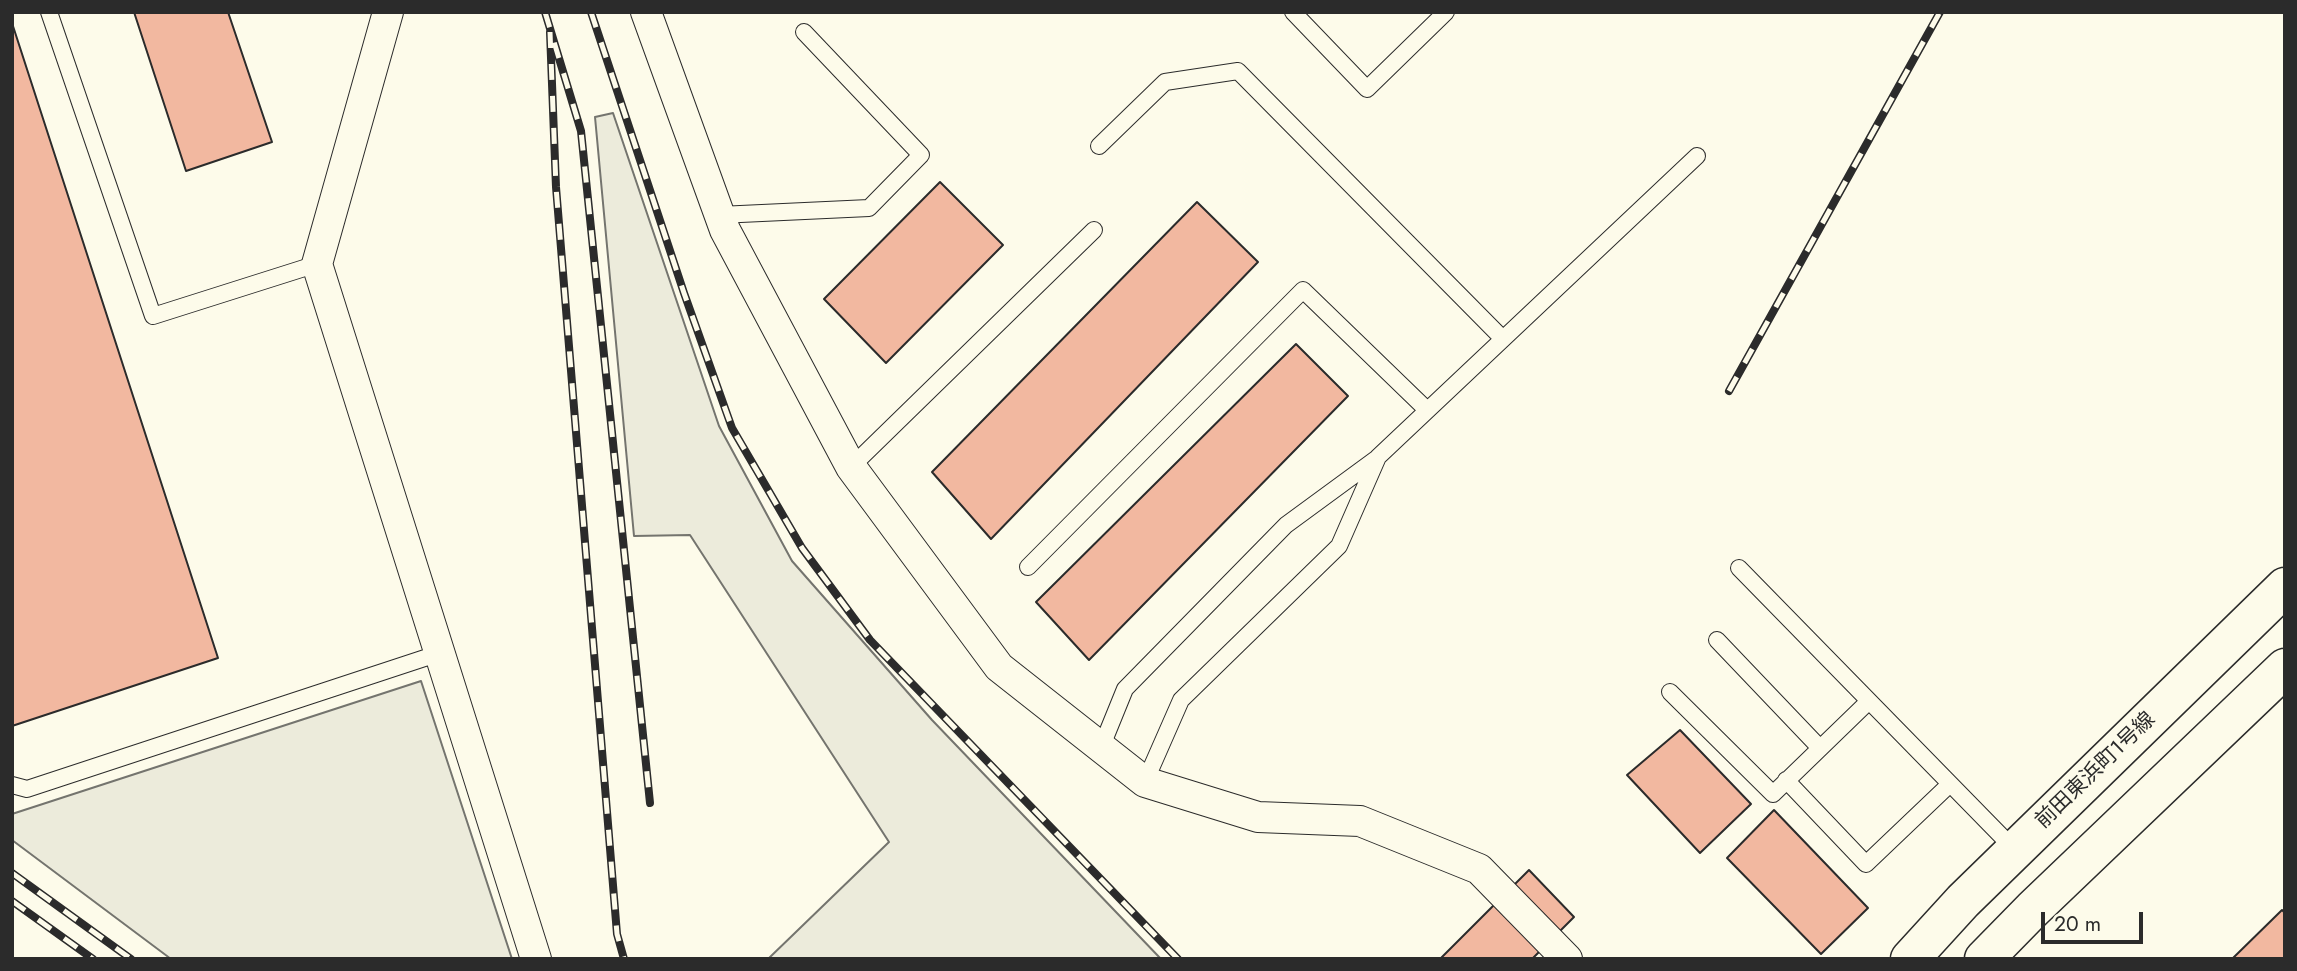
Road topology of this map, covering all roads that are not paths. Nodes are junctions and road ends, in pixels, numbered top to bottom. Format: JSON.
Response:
{"nodes":[{"id":1,"x":49,"y":12,"type":"edge"},
{"id":2,"x":388,"y":12,"type":"edge"},
{"id":3,"x":646,"y":12,"type":"edge"},
{"id":4,"x":1293,"y":12,"type":"edge"},
{"id":5,"x":1446,"y":12,"type":"edge"},
{"id":6,"x":804,"y":32,"type":"dead end"},
{"id":7,"x":1099,"y":146,"type":"dead end"},
{"id":8,"x":1697,"y":156,"type":"dead end"},
{"id":9,"x":719,"y":215,"type":"junction"},
{"id":10,"x":1094,"y":230,"type":"dead end"},
{"id":11,"x":317,"y":264,"type":"junction"},
{"id":12,"x":1503,"y":340,"type":"junction"},
{"id":13,"x":1427,"y":410,"type":"junction"},
{"id":14,"x":1378,"y":457,"type":"junction"},
{"id":15,"x":851,"y":467,"type":"junction"},
{"id":16,"x":1028,"y":567,"type":"dead end"},
{"id":17,"x":1739,"y":568,"type":"dead end"},
{"id":18,"x":2285,"y":587,"type":"edge"},
{"id":19,"x":1717,"y":640,"type":"dead end"},
{"id":20,"x":440,"y":653,"type":"junction"},
{"id":21,"x":2285,"y":668,"type":"edge"},
{"id":22,"x":1670,"y":692,"type":"dead end"},
{"id":23,"x":1869,"y":701,"type":"junction"},
{"id":24,"x":1101,"y":748,"type":"junction"},
{"id":25,"x":1820,"y":748,"type":"junction"},
{"id":26,"x":1786,"y":780,"type":"junction"},
{"id":27,"x":1144,"y":782,"type":"junction"},
{"id":28,"x":1950,"y":784,"type":"junction"},
{"id":29,"x":12,"y":785,"type":"edge"},
{"id":30,"x":2015,"y":850,"type":"junction"},
{"id":31,"x":536,"y":959,"type":"edge"},
{"id":32,"x":1566,"y":959,"type":"edge"},
{"id":33,"x":1910,"y":959,"type":"edge"},
{"id":34,"x":1983,"y":959,"type":"edge"}],
"edges":[{"from":1,"to":11,"type":"lane"},
{"from":2,"to":11,"type":"street"},
{"from":3,"to":9,"type":"street"},
{"from":4,"to":5,"type":"lane"},
{"from":6,"to":9,"type":"lane"},
{"from":7,"to":12,"type":"lane"},
{"from":8,"to":12,"type":"lane"},
{"from":9,"to":15,"type":"street"},
{"from":10,"to":15,"type":"lane"},
{"from":11,"to":20,"type":"street"},
{"from":12,"to":13,"type":"lane"},
{"from":13,"to":14,"type":"lane"},
{"from":13,"to":16,"type":"lane"},
{"from":14,"to":24,"type":"lane"},
{"from":14,"to":27,"type":"lane"},
{"from":15,"to":24,"type":"street"},
{"from":17,"to":23,"type":"lane"},
{"from":18,"to":30,"type":"street","name":"前田東浜町1号線"},
{"from":19,"to":25,"type":"lane"},
{"from":20,"to":29,"type":"lane"},
{"from":20,"to":31,"type":"street"},
{"from":21,"to":34,"type":"street"},
{"from":22,"to":26,"type":"lane"},
{"from":23,"to":25,"type":"lane"},
{"from":23,"to":28,"type":"lane"},
{"from":24,"to":27,"type":"street"},
{"from":25,"to":26,"type":"lane"},
{"from":26,"to":28,"type":"lane"},
{"from":27,"to":32,"type":"street"},
{"from":28,"to":30,"type":"lane"},
{"from":30,"to":33,"type":"street","name":"前田東浜町1号線"}]}
